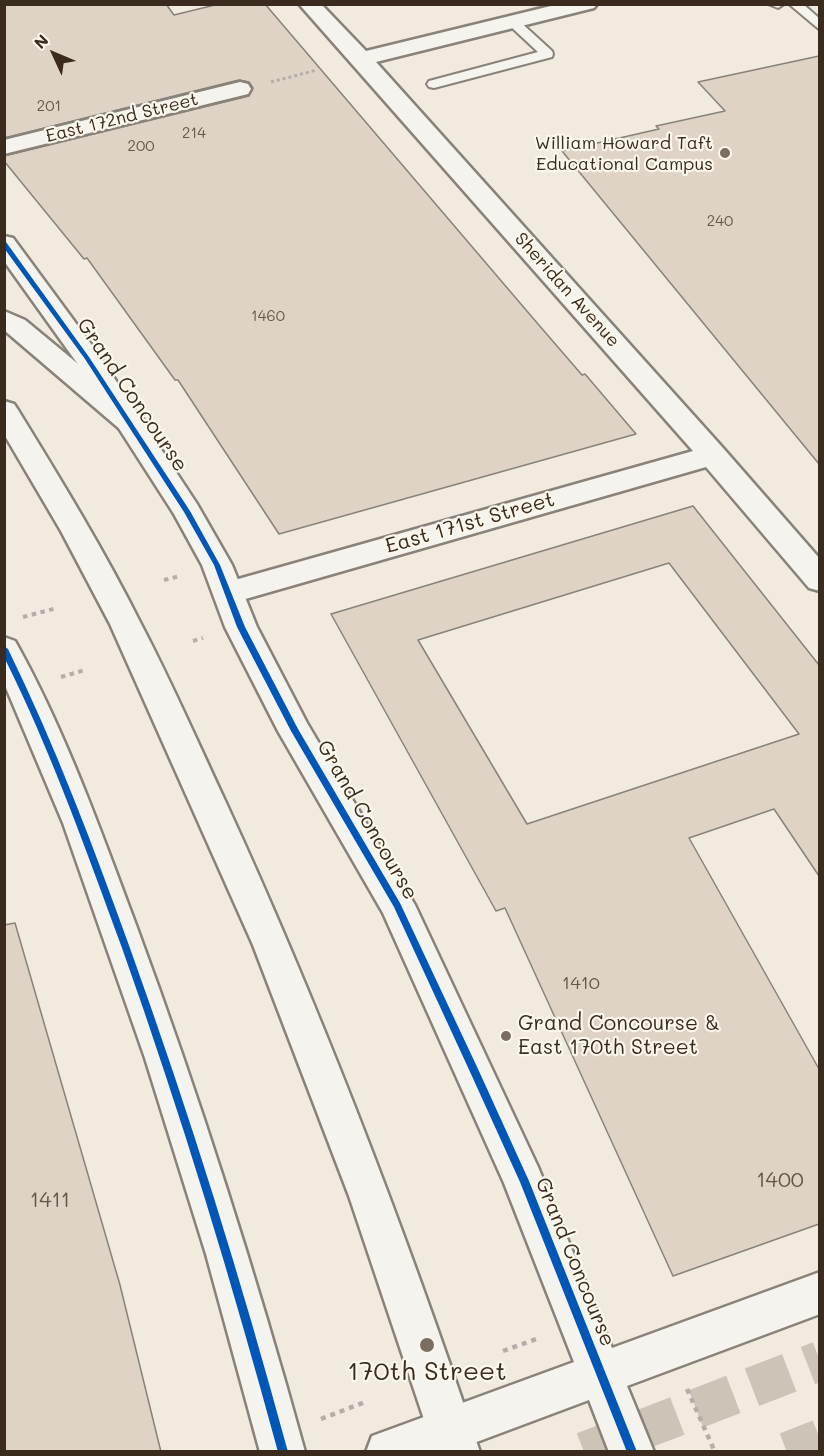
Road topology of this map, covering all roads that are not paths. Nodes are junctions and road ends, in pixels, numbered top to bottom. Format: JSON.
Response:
{"nodes":[{"id":1,"x":309,"y":4,"type":"edge"},
{"id":2,"x":587,"y":4,"type":"edge"},
{"id":3,"x":795,"y":4,"type":"edge"},
{"id":4,"x":513,"y":22,"type":"junction"},
{"id":5,"x":819,"y":26,"type":"edge"},
{"id":6,"x":361,"y":59,"type":"junction"},
{"id":7,"x":434,"y":84,"type":"dead end"},
{"id":8,"x":240,"y":89,"type":"dead end"},
{"id":9,"x":4,"y":147,"type":"edge"},
{"id":10,"x":4,"y":243,"type":"edge"},
{"id":11,"x":4,"y":320,"type":"edge"},
{"id":12,"x":4,"y":410,"type":"edge"},
{"id":13,"x":131,"y":423,"type":"junction"},
{"id":14,"x":713,"y":455,"type":"junction"},
{"id":15,"x":819,"y":580,"type":"edge"},
{"id":16,"x":228,"y":592,"type":"junction"},
{"id":17,"x":6,"y":654,"type":"edge"},
{"id":18,"x":819,"y":1293,"type":"edge"},
{"id":19,"x":601,"y":1373,"type":"junction"},
{"id":20,"x":454,"y":1440,"type":"edge"},
{"id":21,"x":283,"y":1452,"type":"edge"},
{"id":22,"x":388,"y":1452,"type":"edge"},
{"id":23,"x":632,"y":1452,"type":"edge"}],
"edges":[{"from":1,"to":6,"type":"street","name":"Sheridan Avenue"},
{"from":2,"to":4,"type":"street"},
{"from":3,"to":5,"type":"lane"},
{"from":4,"to":6,"type":"street"},
{"from":4,"to":7,"type":"lane"},
{"from":6,"to":14,"type":"street","name":"Sheridan Avenue"},
{"from":8,"to":9,"type":"street","name":"East 172nd Street"},
{"from":10,"to":13,"type":"street","name":"Grand Concourse"},
{"from":11,"to":13,"type":"street"},
{"from":12,"to":20,"type":"street"},
{"from":13,"to":16,"type":"street","name":"Grand Concourse"},
{"from":14,"to":15,"type":"street","name":"Sheridan Avenue"},
{"from":14,"to":16,"type":"street","name":"East 171st Street"},
{"from":16,"to":19,"type":"street","name":"Grand Concourse"},
{"from":17,"to":21,"type":"street"},
{"from":18,"to":19,"type":"street"},
{"from":19,"to":20,"type":"street"},
{"from":19,"to":23,"type":"street","name":"Grand Concourse"},
{"from":20,"to":22,"type":"street"}]}
